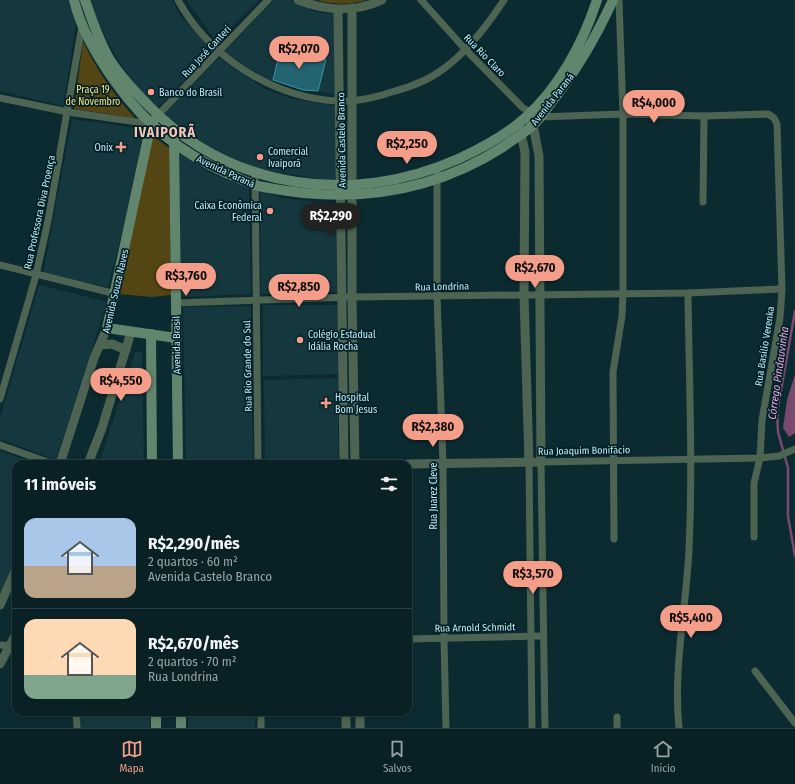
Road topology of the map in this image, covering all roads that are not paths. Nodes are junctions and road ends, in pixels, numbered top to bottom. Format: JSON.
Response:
{"nodes":[{"id":1,"x":74,"y":0,"type":"edge"},
{"id":2,"x":85,"y":0,"type":"edge"},
{"id":3,"x":178,"y":0,"type":"edge"},
{"id":4,"x":268,"y":0,"type":"edge"},
{"id":5,"x":298,"y":0,"type":"edge"},
{"id":6,"x":382,"y":0,"type":"edge"},
{"id":7,"x":421,"y":0,"type":"edge"},
{"id":8,"x":504,"y":0,"type":"edge"},
{"id":9,"x":597,"y":0,"type":"edge"},
{"id":10,"x":613,"y":0,"type":"edge"},
{"id":11,"x":619,"y":0,"type":"edge"},
{"id":12,"x":352,"y":8,"type":"junction"},
{"id":13,"x":338,"y":10,"type":"junction"},
{"id":14,"x":82,"y":26,"type":"junction"},
{"id":15,"x":465,"y":49,"type":"junction"},
{"id":16,"x":219,"y":52,"type":"junction"},
{"id":17,"x":0,"y":98,"type":"edge"},
{"id":18,"x":351,"y":100,"type":"junction"},
{"id":19,"x":340,"y":101,"type":"junction"},
{"id":20,"x":68,"y":112,"type":"junction"},
{"id":21,"x":624,"y":114,"type":"junction"},
{"id":22,"x":158,"y":115,"type":"junction"},
{"id":23,"x":532,"y":116,"type":"junction"},
{"id":24,"x":704,"y":116,"type":"junction"},
{"id":25,"x":151,"y":124,"type":"junction"},
{"id":26,"x":533,"y":125,"type":"junction"},
{"id":27,"x":520,"y":129,"type":"junction"},
{"id":28,"x":174,"y":130,"type":"junction"},
{"id":29,"x":174,"y":144,"type":"junction"},
{"id":30,"x":437,"y":168,"type":"junction"},
{"id":31,"x":255,"y":172,"type":"junction"},
{"id":32,"x":437,"y":180,"type":"junction"},
{"id":33,"x":254,"y":185,"type":"junction"},
{"id":34,"x":341,"y":190,"type":"junction"},
{"id":35,"x":353,"y":190,"type":"junction"},
{"id":36,"x":703,"y":202,"type":"dead end"},
{"id":37,"x":0,"y":265,"type":"edge"},
{"id":38,"x":36,"y":275,"type":"junction"},
{"id":39,"x":782,"y":289,"type":"junction"},
{"id":40,"x":623,"y":293,"type":"junction"},
{"id":41,"x":688,"y":293,"type":"junction"},
{"id":42,"x":116,"y":294,"type":"junction"},
{"id":43,"x":539,"y":294,"type":"junction"},
{"id":44,"x":524,"y":295,"type":"junction"},
{"id":45,"x":437,"y":296,"type":"junction"},
{"id":46,"x":352,"y":297,"type":"junction"},
{"id":47,"x":342,"y":298,"type":"junction"},
{"id":48,"x":256,"y":300,"type":"junction"},
{"id":49,"x":175,"y":303,"type":"junction"},
{"id":50,"x":107,"y":328,"type":"junction"},
{"id":51,"x":131,"y":332,"type":"junction"},
{"id":52,"x":151,"y":334,"type":"junction"},
{"id":53,"x":176,"y":338,"type":"junction"},
{"id":54,"x":101,"y":345,"type":"junction"},
{"id":55,"x":126,"y":350,"type":"junction"},
{"id":56,"x":0,"y":399,"type":"edge"},
{"id":57,"x":0,"y":445,"type":"edge"},
{"id":58,"x":793,"y":450,"type":"edge"},
{"id":59,"x":760,"y":458,"type":"junction"},
{"id":60,"x":42,"y":460,"type":"edge"},
{"id":61,"x":61,"y":460,"type":"edge"},
{"id":62,"x":89,"y":460,"type":"edge"},
{"id":63,"x":152,"y":460,"type":"edge"},
{"id":64,"x":178,"y":460,"type":"edge"},
{"id":65,"x":258,"y":460,"type":"edge"},
{"id":66,"x":344,"y":460,"type":"edge"},
{"id":67,"x":355,"y":460,"type":"edge"},
{"id":68,"x":690,"y":460,"type":"junction"},
{"id":69,"x":615,"y":461,"type":"junction"},
{"id":70,"x":542,"y":462,"type":"junction"},
{"id":71,"x":443,"y":463,"type":"junction"},
{"id":72,"x":529,"y":463,"type":"junction"},
{"id":73,"x":412,"y":464,"type":"edge"},
{"id":74,"x":754,"y":537,"type":"dead end"},
{"id":75,"x":614,"y":539,"type":"dead end"},
{"id":76,"x":12,"y":578,"type":"edge"},
{"id":77,"x":0,"y":605,"type":"edge"},
{"id":78,"x":531,"y":636,"type":"junction"},
{"id":79,"x":543,"y":636,"type":"junction"},
{"id":80,"x":444,"y":638,"type":"junction"},
{"id":81,"x":412,"y":639,"type":"edge"},
{"id":82,"x":0,"y":645,"type":"edge"},
{"id":83,"x":12,"y":646,"type":"edge"},
{"id":84,"x":12,"y":647,"type":"edge"},
{"id":85,"x":0,"y":664,"type":"edge"},
{"id":86,"x":755,"y":671,"type":"dead end"},
{"id":87,"x":76,"y":716,"type":"edge"},
{"id":88,"x":156,"y":716,"type":"edge"},
{"id":89,"x":181,"y":716,"type":"edge"},
{"id":90,"x":261,"y":716,"type":"edge"},
{"id":91,"x":346,"y":716,"type":"edge"},
{"id":92,"x":360,"y":716,"type":"edge"},
{"id":93,"x":616,"y":717,"type":"dead end"},
{"id":94,"x":795,"y":723,"type":"edge"},
{"id":95,"x":77,"y":728,"type":"edge"},
{"id":96,"x":156,"y":728,"type":"edge"},
{"id":97,"x":181,"y":728,"type":"edge"},
{"id":98,"x":261,"y":728,"type":"edge"},
{"id":99,"x":346,"y":728,"type":"edge"},
{"id":100,"x":360,"y":728,"type":"edge"},
{"id":101,"x":446,"y":728,"type":"edge"},
{"id":102,"x":532,"y":728,"type":"edge"},
{"id":103,"x":545,"y":728,"type":"edge"},
{"id":104,"x":617,"y":728,"type":"edge"},
{"id":105,"x":679,"y":728,"type":"edge"}],
"edges":[{"from":1,"to":14,"type":"main road","name":"Avenida Paraná"},
{"from":2,"to":22,"type":"main road","name":"Avenida Paraná"},
{"from":3,"to":16,"type":"street"},
{"from":4,"to":16,"type":"street","name":"Rua José Canteri"},
{"from":5,"to":13,"type":"street"},
{"from":6,"to":12,"type":"street"},
{"from":7,"to":15,"type":"street","name":"Rua Rio Claro"},
{"from":8,"to":15,"type":"street"},
{"from":9,"to":23,"type":"main road","name":"Avenida Paraná"},
{"from":10,"to":23,"type":"main road","name":"Avenida Paraná"},
{"from":11,"to":21,"type":"street"},
{"from":12,"to":13,"type":"street"},
{"from":12,"to":18,"type":"street","name":"Avenida Castelo Branco"},
{"from":13,"to":19,"type":"street","name":"Avenida Castelo Branco"},
{"from":14,"to":20,"type":"street","name":"Rua Professora Diva Proença"},
{"from":14,"to":25,"type":"main road","name":"Avenida Paraná"},
{"from":15,"to":18,"type":"street"},
{"from":15,"to":23,"type":"street","name":"Rua Rio Claro"},
{"from":16,"to":19,"type":"street"},
{"from":16,"to":22,"type":"street","name":"Rua José Canteri"},
{"from":17,"to":20,"type":"street"},
{"from":18,"to":19,"type":"street"},
{"from":18,"to":35,"type":"street","name":"Avenida Castelo Branco"},
{"from":19,"to":34,"type":"street","name":"Avenida Castelo Branco"},
{"from":20,"to":25,"type":"street"},
{"from":20,"to":38,"type":"street","name":"Rua Professora Diva Proença"},
{"from":21,"to":23,"type":"street"},
{"from":21,"to":24,"type":"street"},
{"from":21,"to":40,"type":"street"},
{"from":22,"to":25,"type":"main road","name":"Avenida Souza Naves"},
{"from":22,"to":28,"type":"main road","name":"Avenida Paraná"},
{"from":23,"to":26,"type":"main road","name":"Avenida Paraná"},
{"from":23,"to":27,"type":"main road","name":"Avenida Paraná"},
{"from":24,"to":36,"type":"street"},
{"from":24,"to":39,"type":"street","name":"Rua Basílio Verenka"},
{"from":25,"to":29,"type":"main road","name":"Avenida Paraná"},
{"from":25,"to":42,"type":"main road","name":"Avenida Souza Naves"},
{"from":26,"to":27,"type":"main road","name":"Avenida Paraná"},
{"from":26,"to":43,"type":"street"},
{"from":27,"to":30,"type":"main road","name":"Avenida Paraná"},
{"from":27,"to":32,"type":"main road","name":"Avenida Paraná"},
{"from":27,"to":44,"type":"street"},
{"from":28,"to":29,"type":"main road","name":"Avenida Brasil"},
{"from":28,"to":31,"type":"main road","name":"Avenida Paraná"},
{"from":29,"to":33,"type":"main road","name":"Avenida Paraná"},
{"from":29,"to":49,"type":"main road","name":"Avenida Brasil"},
{"from":30,"to":32,"type":"street","name":"Rua Juarez Cleve"},
{"from":30,"to":35,"type":"main road","name":"Avenida Paraná"},
{"from":31,"to":33,"type":"street","name":"Rua Rio Grande do Sul"},
{"from":31,"to":34,"type":"main road","name":"Avenida Paraná"},
{"from":32,"to":35,"type":"main road","name":"Avenida Paraná"},
{"from":32,"to":45,"type":"street","name":"Rua Juarez Cleve"},
{"from":33,"to":34,"type":"main road","name":"Avenida Paraná"},
{"from":33,"to":48,"type":"street","name":"Rua Rio Grande do Sul"},
{"from":34,"to":35,"type":"main road","name":"Avenida Paraná"},
{"from":34,"to":47,"type":"street","name":"Avenida Castelo Branco"},
{"from":35,"to":46,"type":"street","name":"Avenida Castelo Branco"},
{"from":37,"to":38,"type":"street"},
{"from":38,"to":42,"type":"street"},
{"from":38,"to":56,"type":"street","name":"Rua Professora Diva Proença"},
{"from":39,"to":41,"type":"street","name":"Rua Londrina"},
{"from":39,"to":59,"type":"street","name":"Rua Basílio Verenka"},
{"from":40,"to":41,"type":"street","name":"Rua Londrina"},
{"from":40,"to":43,"type":"street","name":"Rua Londrina"},
{"from":40,"to":69,"type":"street"},
{"from":41,"to":68,"type":"street"},
{"from":42,"to":50,"type":"main road","name":"Avenida Souza Naves"},
{"from":43,"to":44,"type":"street","name":"Rua Londrina"},
{"from":43,"to":70,"type":"street"},
{"from":44,"to":45,"type":"street","name":"Rua Londrina"},
{"from":44,"to":72,"type":"street"},
{"from":45,"to":46,"type":"street","name":"Rua Londrina"},
{"from":45,"to":71,"type":"street","name":"Rua Juarez Cleve"},
{"from":46,"to":47,"type":"street","name":"Rua Londrina"},
{"from":46,"to":67,"type":"street","name":"Avenida Castelo Branco"},
{"from":47,"to":48,"type":"street","name":"Rua Londrina"},
{"from":47,"to":66,"type":"street","name":"Avenida Castelo Branco"},
{"from":48,"to":49,"type":"street","name":"Rua Londrina"},
{"from":48,"to":65,"type":"street","name":"Rua Rio Grande do Sul"},
{"from":49,"to":53,"type":"main road","name":"Avenida Brasil"},
{"from":50,"to":51,"type":"main road"},
{"from":50,"to":54,"type":"street","name":"Avenida Souza Naves"},
{"from":51,"to":52,"type":"main road"},
{"from":51,"to":55,"type":"street"},
{"from":52,"to":53,"type":"main road"},
{"from":52,"to":63,"type":"main road"},
{"from":53,"to":64,"type":"main road","name":"Avenida Brasil"},
{"from":54,"to":55,"type":"street"},
{"from":54,"to":61,"type":"street","name":"Avenida Souza Naves"},
{"from":55,"to":62,"type":"street"},
{"from":57,"to":60,"type":"street"},
{"from":58,"to":59,"type":"street","name":"Rua Joaquim Bonifácio"},
{"from":59,"to":68,"type":"street","name":"Rua Joaquim Bonifácio"},
{"from":59,"to":74,"type":"street","name":"Rua Basílio Verenka"},
{"from":68,"to":69,"type":"street","name":"Rua Joaquim Bonifácio"},
{"from":68,"to":105,"type":"street"},
{"from":69,"to":70,"type":"street","name":"Rua Joaquim Bonifácio"},
{"from":69,"to":75,"type":"street"},
{"from":70,"to":72,"type":"street","name":"Rua Joaquim Bonifácio"},
{"from":70,"to":79,"type":"street"},
{"from":71,"to":72,"type":"street","name":"Rua Joaquim Bonifácio"},
{"from":71,"to":73,"type":"street","name":"Rua Joaquim Bonifácio"},
{"from":71,"to":80,"type":"street","name":"Rua Juarez Cleve"},
{"from":72,"to":78,"type":"street"},
{"from":76,"to":77,"type":"street"},
{"from":78,"to":79,"type":"street","name":"Rua Arnold Schmidt"},
{"from":78,"to":80,"type":"street","name":"Rua Arnold Schmidt"},
{"from":78,"to":102,"type":"street"},
{"from":79,"to":103,"type":"street"},
{"from":80,"to":81,"type":"street","name":"Rua Arnold Schmidt"},
{"from":80,"to":101,"type":"street","name":"Rua Juarez Cleve"},
{"from":82,"to":83,"type":"street"},
{"from":84,"to":85,"type":"street"},
{"from":86,"to":94,"type":"street"},
{"from":87,"to":95,"type":"street"},
{"from":88,"to":96,"type":"main road"},
{"from":89,"to":97,"type":"main road"},
{"from":90,"to":98,"type":"street"},
{"from":91,"to":99,"type":"street"},
{"from":92,"to":100,"type":"street"},
{"from":93,"to":104,"type":"street"}]}
